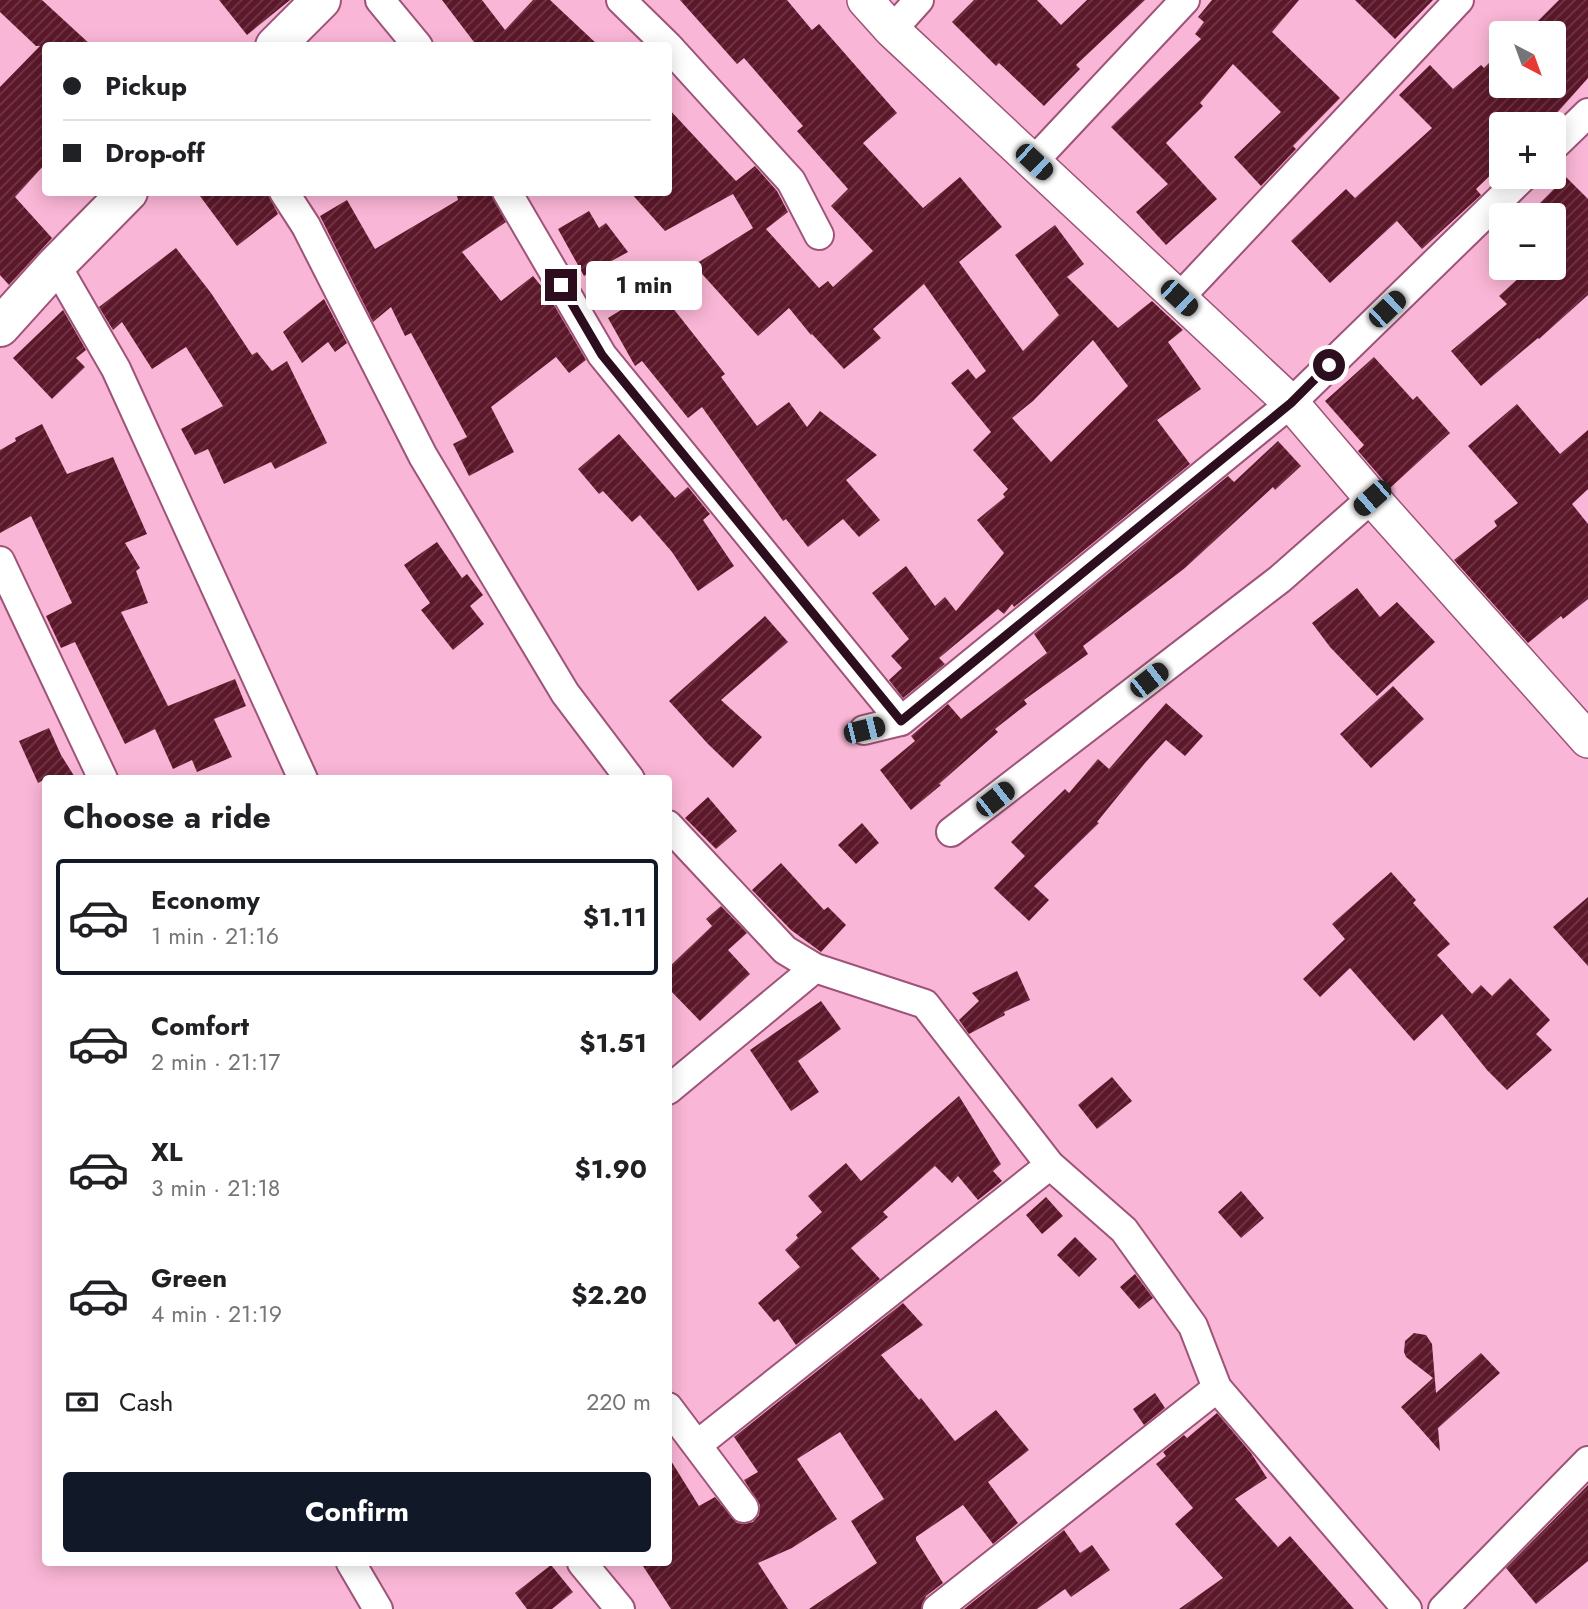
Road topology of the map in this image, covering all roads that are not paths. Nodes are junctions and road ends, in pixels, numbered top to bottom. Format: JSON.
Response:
{"nodes":[{"id":1,"x":321,"y":0,"type":"edge"},
{"id":2,"x":380,"y":0,"type":"edge"},
{"id":3,"x":621,"y":0,"type":"edge"},
{"id":4,"x":865,"y":0,"type":"edge"},
{"id":5,"x":919,"y":0,"type":"edge"},
{"id":6,"x":1185,"y":0,"type":"edge"},
{"id":7,"x":1459,"y":0,"type":"edge"},
{"id":8,"x":892,"y":30,"type":"junction"},
{"id":9,"x":279,"y":42,"type":"edge"},
{"id":10,"x":415,"y":42,"type":"edge"},
{"id":11,"x":664,"y":42,"type":"edge"},
{"id":12,"x":672,"y":50,"type":"edge"},
{"id":13,"x":1588,"y":113,"type":"edge"},
{"id":14,"x":1566,"y":134,"type":"edge"},
{"id":15,"x":1034,"y":162,"type":"junction"},
{"id":16,"x":1511,"y":189,"type":"edge"},
{"id":17,"x":124,"y":196,"type":"edge"},
{"id":18,"x":287,"y":196,"type":"edge"},
{"id":19,"x":509,"y":196,"type":"edge"},
{"id":20,"x":819,"y":235,"type":"dead end"},
{"id":21,"x":56,"y":265,"type":"junction"},
{"id":22,"x":1179,"y":298,"type":"junction"},
{"id":23,"x":0,"y":327,"type":"edge"},
{"id":24,"x":1291,"y":403,"type":"junction"},
{"id":25,"x":1372,"y":498,"type":"junction"},
{"id":26,"x":0,"y":561,"type":"edge"},
{"id":27,"x":901,"y":721,"type":"junction"},
{"id":28,"x":864,"y":730,"type":"dead end"},
{"id":29,"x":1588,"y":740,"type":"edge"},
{"id":30,"x":101,"y":775,"type":"edge"},
{"id":31,"x":301,"y":775,"type":"edge"},
{"id":32,"x":627,"y":775,"type":"edge"},
{"id":33,"x":672,"y":829,"type":"edge"},
{"id":34,"x":951,"y":832,"type":"dead end"},
{"id":35,"x":815,"y":968,"type":"junction"},
{"id":36,"x":672,"y":1087,"type":"edge"},
{"id":37,"x":1050,"y":1165,"type":"junction"},
{"id":38,"x":1217,"y":1388,"type":"junction"},
{"id":39,"x":672,"y":1412,"type":"edge"},
{"id":40,"x":698,"y":1445,"type":"junction"},
{"id":41,"x":1588,"y":1461,"type":"edge"},
{"id":42,"x":744,"y":1508,"type":"dead end"},
{"id":43,"x":353,"y":1566,"type":"edge"},
{"id":44,"x":584,"y":1566,"type":"edge"},
{"id":45,"x":378,"y":1609,"type":"edge"},
{"id":46,"x":620,"y":1609,"type":"edge"},
{"id":47,"x":937,"y":1609,"type":"edge"},
{"id":48,"x":1407,"y":1609,"type":"edge"},
{"id":49,"x":1443,"y":1609,"type":"edge"}],
"edges":[{"from":1,"to":9,"type":"main road"},
{"from":2,"to":10,"type":"street"},
{"from":3,"to":11,"type":"street"},
{"from":4,"to":8,"type":"street"},
{"from":5,"to":8,"type":"street"},
{"from":6,"to":15,"type":"street"},
{"from":7,"to":22,"type":"street"},
{"from":8,"to":15,"type":"street"},
{"from":12,"to":20,"type":"street"},
{"from":13,"to":14,"type":"street"},
{"from":15,"to":22,"type":"street"},
{"from":16,"to":24,"type":"street"},
{"from":17,"to":21,"type":"main road"},
{"from":18,"to":32,"type":"street"},
{"from":19,"to":27,"type":"street"},
{"from":21,"to":23,"type":"main road"},
{"from":21,"to":31,"type":"street"},
{"from":22,"to":24,"type":"street"},
{"from":24,"to":25,"type":"street"},
{"from":24,"to":27,"type":"street"},
{"from":25,"to":29,"type":"street"},
{"from":25,"to":34,"type":"street"},
{"from":26,"to":30,"type":"street"},
{"from":27,"to":28,"type":"street"},
{"from":33,"to":35,"type":"street"},
{"from":35,"to":36,"type":"street"},
{"from":35,"to":37,"type":"street"},
{"from":37,"to":38,"type":"street"},
{"from":37,"to":40,"type":"street"},
{"from":38,"to":47,"type":"street"},
{"from":38,"to":48,"type":"street"},
{"from":39,"to":40,"type":"street"},
{"from":40,"to":42,"type":"street"},
{"from":41,"to":49,"type":"street"},
{"from":43,"to":45,"type":"street"},
{"from":44,"to":46,"type":"street"}]}
